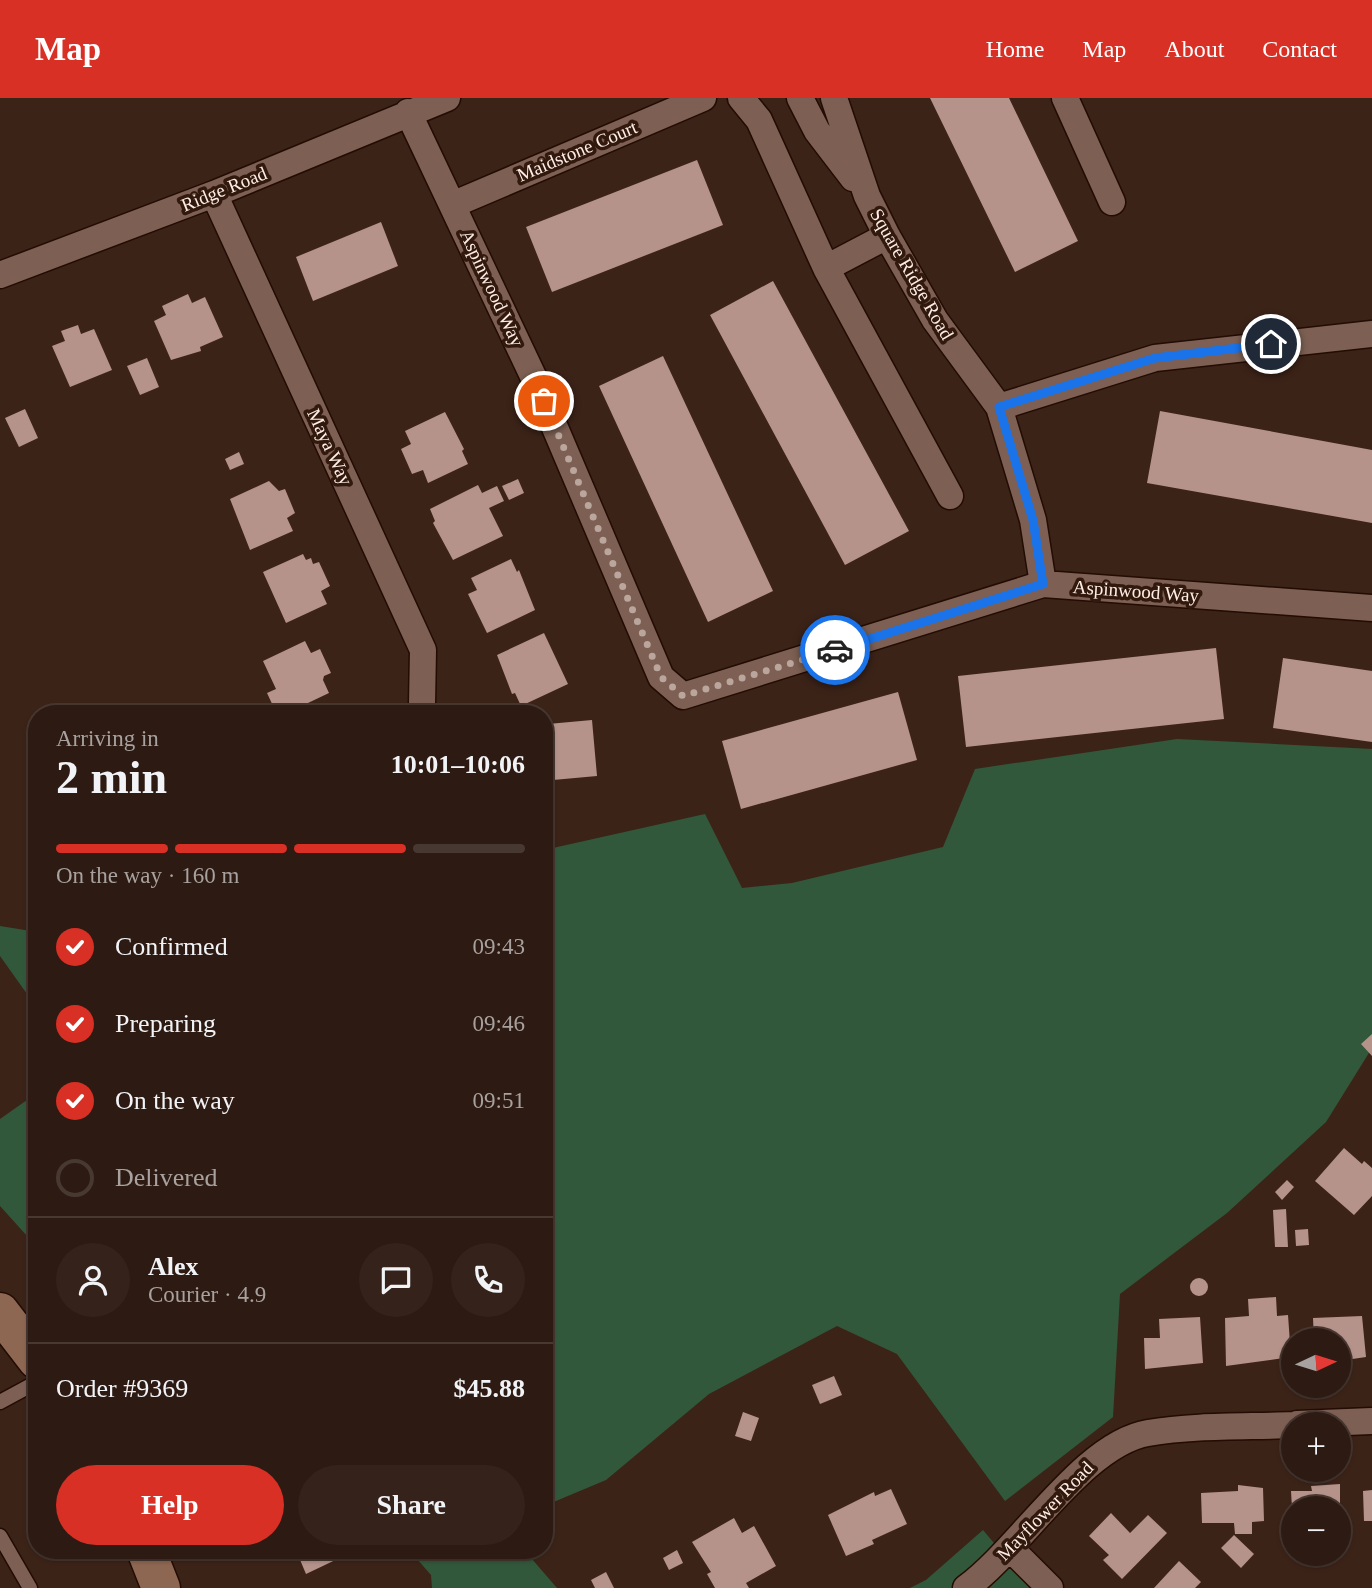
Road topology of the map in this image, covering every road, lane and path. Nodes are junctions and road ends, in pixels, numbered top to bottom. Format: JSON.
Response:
{"nodes":[{"id":1,"x":447,"y":98,"type":"edge"},
{"id":2,"x":703,"y":98,"type":"edge"},
{"id":3,"x":741,"y":98,"type":"edge"},
{"id":4,"x":800,"y":98,"type":"edge"},
{"id":5,"x":834,"y":98,"type":"edge"},
{"id":6,"x":1065,"y":98,"type":"edge"},
{"id":7,"x":408,"y":113,"type":"junction"},
{"id":8,"x":214,"y":194,"type":"junction"},
{"id":9,"x":867,"y":196,"type":"junction"},
{"id":10,"x":1112,"y":202,"type":"dead end"},
{"id":11,"x":452,"y":205,"type":"junction"},
{"id":12,"x":887,"y":236,"type":"junction"},
{"id":13,"x":826,"y":268,"type":"junction"},
{"id":14,"x":0,"y":275,"type":"edge"},
{"id":15,"x":1372,"y":334,"type":"edge"},
{"id":16,"x":999,"y":407,"type":"junction"},
{"id":17,"x":950,"y":496,"type":"dead end"},
{"id":18,"x":1043,"y":584,"type":"junction"},
{"id":19,"x":1372,"y":608,"type":"edge"},
{"id":20,"x":422,"y":704,"type":"dead end"},
{"id":21,"x":0,"y":1312,"type":"edge"},
{"id":22,"x":28,"y":1348,"type":"edge"},
{"id":23,"x":28,"y":1387,"type":"edge"},
{"id":24,"x":0,"y":1402,"type":"edge"},
{"id":25,"x":1372,"y":1422,"type":"edge"},
{"id":26,"x":1351,"y":1423,"type":"edge"},
{"id":27,"x":1281,"y":1426,"type":"edge"},
{"id":28,"x":0,"y":1536,"type":"edge"},
{"id":29,"x":1010,"y":1548,"type":"junction"},
{"id":30,"x":150,"y":1559,"type":"edge"},
{"id":31,"x":30,"y":1588,"type":"edge"},
{"id":32,"x":161,"y":1588,"type":"edge"},
{"id":33,"x":966,"y":1588,"type":"edge"},
{"id":34,"x":1050,"y":1588,"type":"edge"}],
"edges":[{"from":1,"to":7,"type":"street","name":"Ridge Road"},
{"from":2,"to":11,"type":"street","name":"Maidstone Court"},
{"from":3,"to":13,"type":"street"},
{"from":4,"to":9,"type":"street","name":"Square Ridge Road"},
{"from":5,"to":9,"type":"street","name":"Square Ridge Road"},
{"from":6,"to":10,"type":"street"},
{"from":7,"to":8,"type":"street","name":"Ridge Road"},
{"from":7,"to":11,"type":"street","name":"Aspinwood Way"},
{"from":8,"to":14,"type":"street","name":"Ridge Road"},
{"from":8,"to":20,"type":"street","name":"Maya Way"},
{"from":9,"to":12,"type":"street","name":"Square Ridge Road"},
{"from":11,"to":18,"type":"street","name":"Aspinwood Way"},
{"from":12,"to":13,"type":"street"},
{"from":12,"to":16,"type":"street","name":"Square Ridge Road"},
{"from":13,"to":17,"type":"street"},
{"from":15,"to":16,"type":"street"},
{"from":16,"to":18,"type":"street","name":"Square Ridge Road"},
{"from":18,"to":19,"type":"street","name":"Aspinwood Way"},
{"from":21,"to":22,"type":"main road"},
{"from":23,"to":24,"type":"lane"},
{"from":25,"to":26,"type":"street","name":"Mayflower Road"},
{"from":27,"to":29,"type":"street","name":"Mayflower Road"},
{"from":28,"to":31,"type":"lane"},
{"from":29,"to":33,"type":"street","name":"Mayflower Road"},
{"from":29,"to":34,"type":"street"},
{"from":30,"to":32,"type":"main road"}]}
